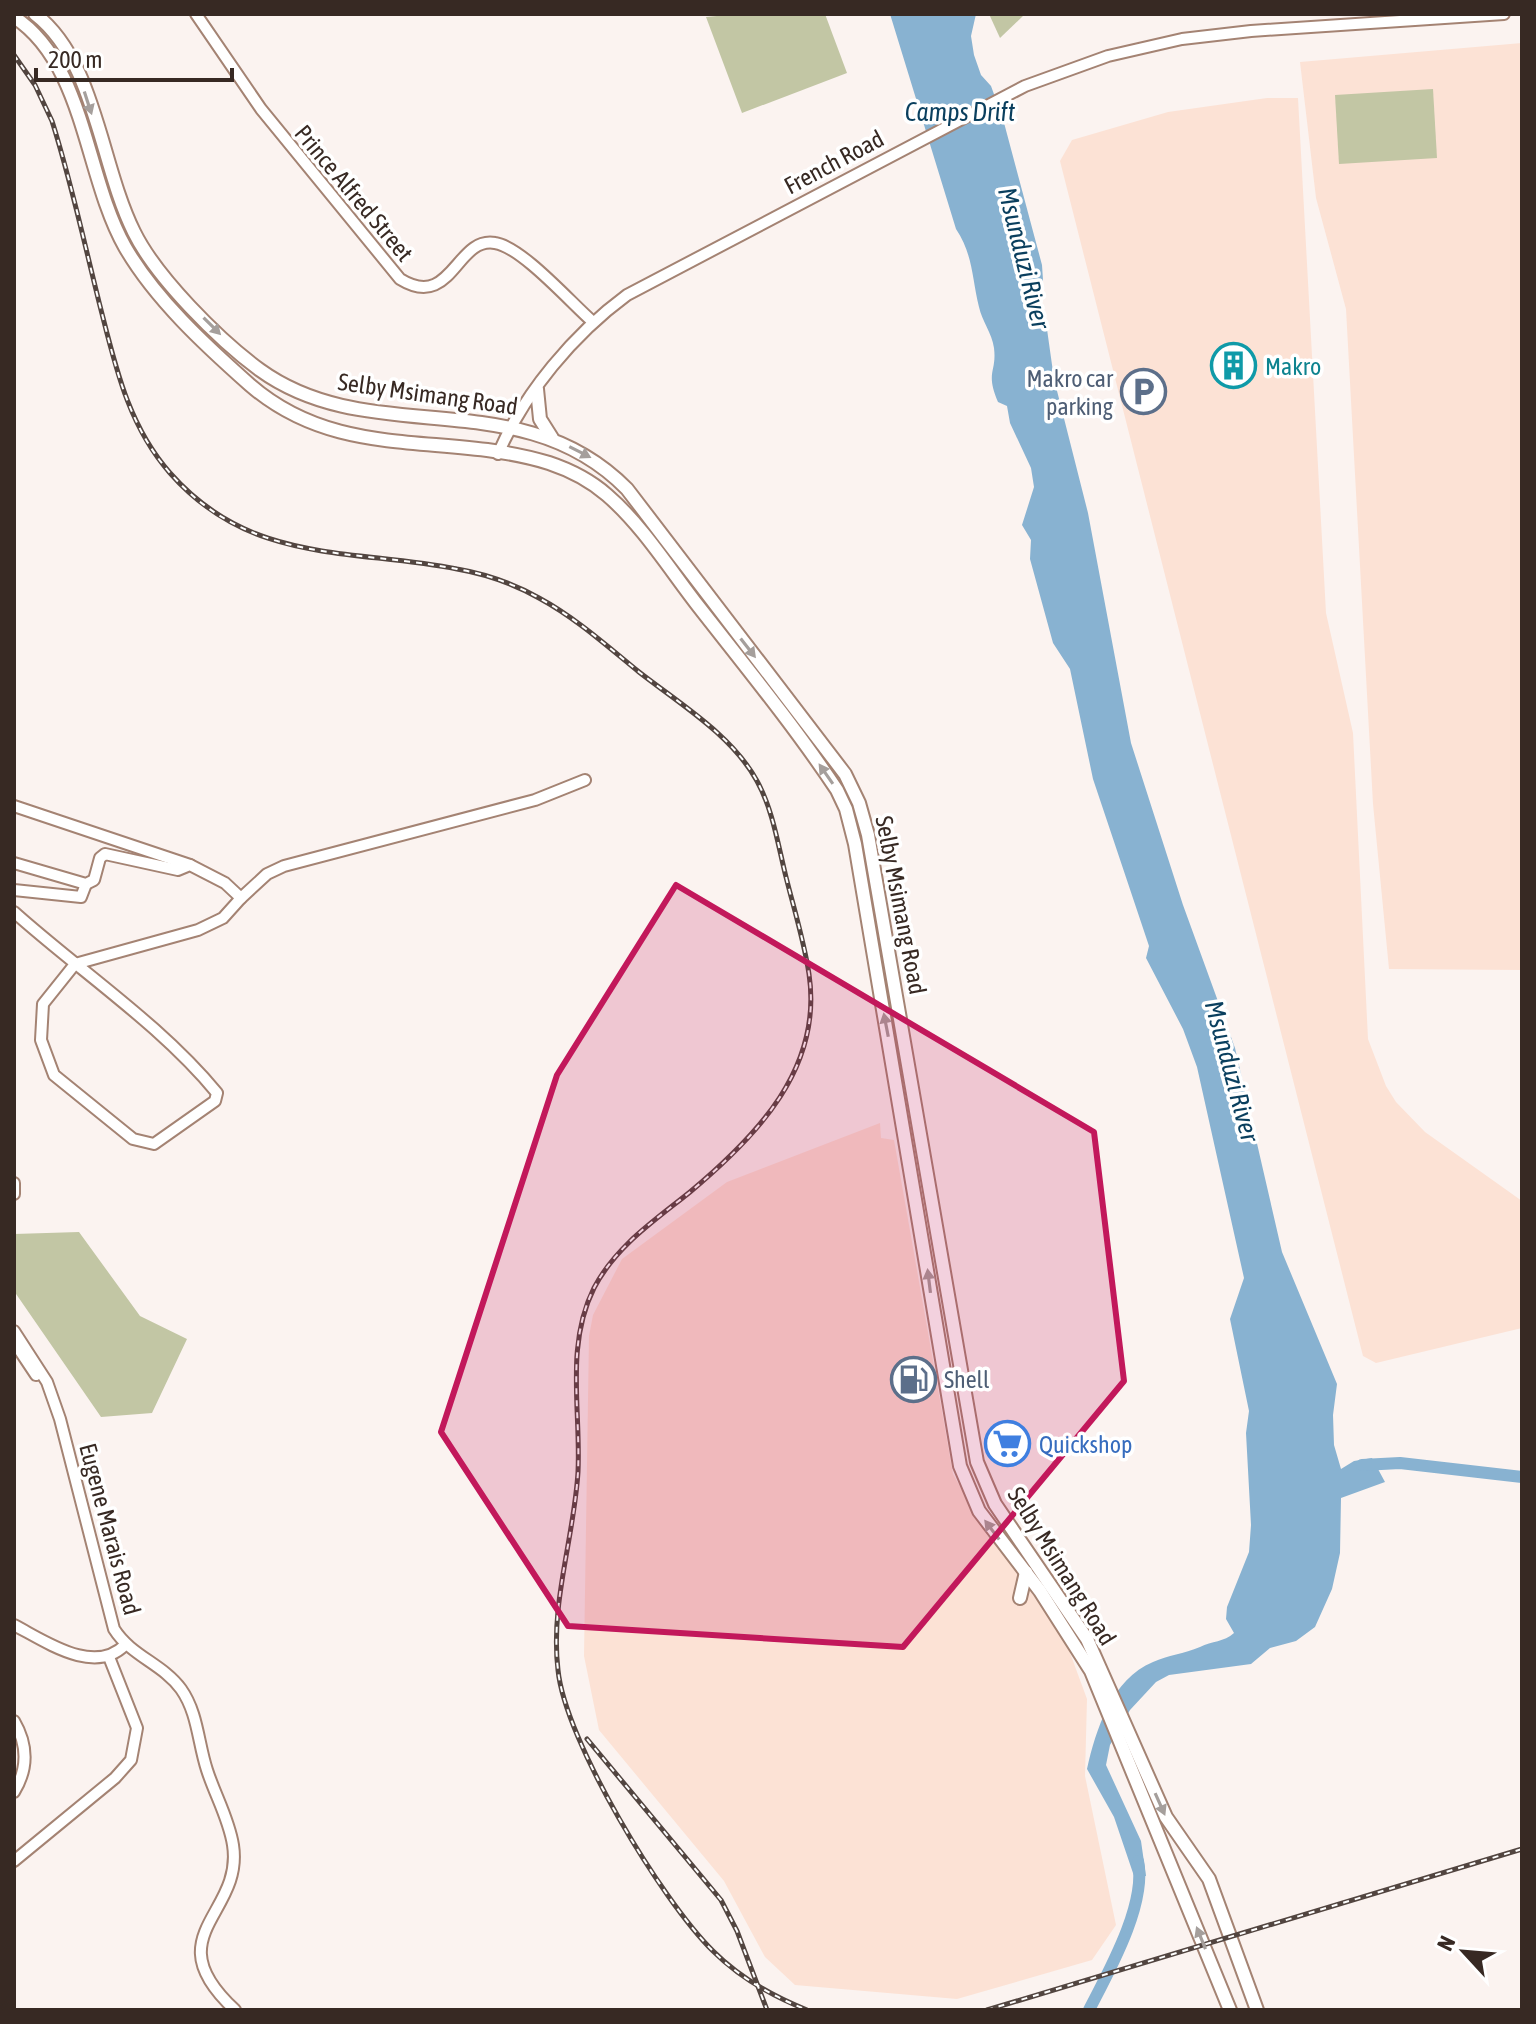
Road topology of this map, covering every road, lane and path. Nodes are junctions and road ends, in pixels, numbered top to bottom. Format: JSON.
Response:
{"nodes":[{"id":1,"x":35,"y":14,"type":"edge"},
{"id":2,"x":196,"y":14,"type":"edge"},
{"id":3,"x":1504,"y":14,"type":"edge"},
{"id":4,"x":14,"y":17,"type":"edge"},
{"id":5,"x":593,"y":322,"type":"junction"},
{"id":6,"x":537,"y":389,"type":"junction"},
{"id":7,"x":510,"y":425,"type":"junction"},
{"id":8,"x":552,"y":438,"type":"junction"},
{"id":9,"x":498,"y":454,"type":"junction"},
{"id":10,"x":585,"y":780,"type":"dead end"},
{"id":11,"x":14,"y":806,"type":"edge"},
{"id":12,"x":14,"y":863,"type":"edge"},
{"id":13,"x":190,"y":865,"type":"junction"},
{"id":14,"x":86,"y":884,"type":"junction"},
{"id":15,"x":14,"y":890,"type":"edge"},
{"id":16,"x":241,"y":898,"type":"junction"},
{"id":17,"x":14,"y":912,"type":"edge"},
{"id":18,"x":75,"y":964,"type":"junction"},
{"id":19,"x":14,"y":1183,"type":"edge"},
{"id":20,"x":14,"y":1194,"type":"edge"},
{"id":21,"x":14,"y":1331,"type":"edge"},
{"id":22,"x":14,"y":1342,"type":"edge"},
{"id":23,"x":48,"y":1388,"type":"junction"},
{"id":24,"x":1026,"y":1572,"type":"junction"},
{"id":25,"x":1048,"y":1579,"type":"junction"},
{"id":26,"x":1020,"y":1598,"type":"dead end"},
{"id":27,"x":1059,"y":1618,"type":"junction"},
{"id":28,"x":14,"y":1625,"type":"edge"},
{"id":29,"x":125,"y":1645,"type":"junction"},
{"id":30,"x":109,"y":1657,"type":"junction"},
{"id":31,"x":1104,"y":1688,"type":"junction"},
{"id":32,"x":14,"y":1721,"type":"edge"},
{"id":33,"x":1124,"y":1736,"type":"junction"},
{"id":34,"x":14,"y":1792,"type":"edge"},
{"id":35,"x":14,"y":1861,"type":"edge"},
{"id":36,"x":235,"y":2010,"type":"edge"},
{"id":37,"x":1230,"y":2010,"type":"edge"},
{"id":38,"x":1257,"y":2010,"type":"edge"}],
"edges":[{"from":1,"to":7,"type":"main road","name":"Selby Msimang Road","one_way":true},
{"from":2,"to":5,"type":"street","name":"Prince Alfred Street"},
{"from":3,"to":5,"type":"street","name":"French Road"},
{"from":4,"to":9,"type":"main road","name":"Selby Msimang Road"},
{"from":5,"to":6,"type":"street","name":"French Road"},
{"from":6,"to":7,"type":"street","name":"French Road"},
{"from":6,"to":8,"type":"main road"},
{"from":7,"to":8,"type":"main road","name":"Selby Msimang Road"},
{"from":7,"to":9,"type":"street","name":"French Road"},
{"from":8,"to":25,"type":"main road","name":"Selby Msimang Road","one_way":true},
{"from":24,"to":9,"type":"main road","name":"Selby Msimang Road","one_way":true},
{"from":10,"to":16,"type":"street"},
{"from":11,"to":13,"type":"street"},
{"from":12,"to":14,"type":"street"},
{"from":13,"to":14,"type":"street"},
{"from":13,"to":16,"type":"street"},
{"from":14,"to":15,"type":"street"},
{"from":16,"to":18,"type":"street"},
{"from":17,"to":18,"type":"street"},
{"from":18,"to":18,"type":"street"},
{"from":19,"to":20,"type":"street"},
{"from":21,"to":23,"type":"street","name":"Eugene Marais Road"},
{"from":22,"to":23,"type":"street","name":"Eugene Marais Road"},
{"from":23,"to":29,"type":"street","name":"Eugene Marais Road"},
{"from":24,"to":26,"type":"main road"},
{"from":24,"to":27,"type":"main road","name":"Selby Msimang Road"},
{"from":25,"to":27,"type":"main road"},
{"from":25,"to":31,"type":"main road","name":"Selby Msimang Road"},
{"from":27,"to":31,"type":"main road","name":"Selby Msimang Road"},
{"from":28,"to":30,"type":"street"},
{"from":29,"to":30,"type":"street"},
{"from":29,"to":36,"type":"street","name":"Eugene Marais Road"},
{"from":30,"to":35,"type":"street"},
{"from":31,"to":33,"type":"main road","name":"Selby Msimang Road"},
{"from":32,"to":34,"type":"street"},
{"from":37,"to":33,"type":"main road","name":"Selby Msimang Road","one_way":true},
{"from":33,"to":38,"type":"main road","name":"Selby Msimang Road","one_way":true}]}
